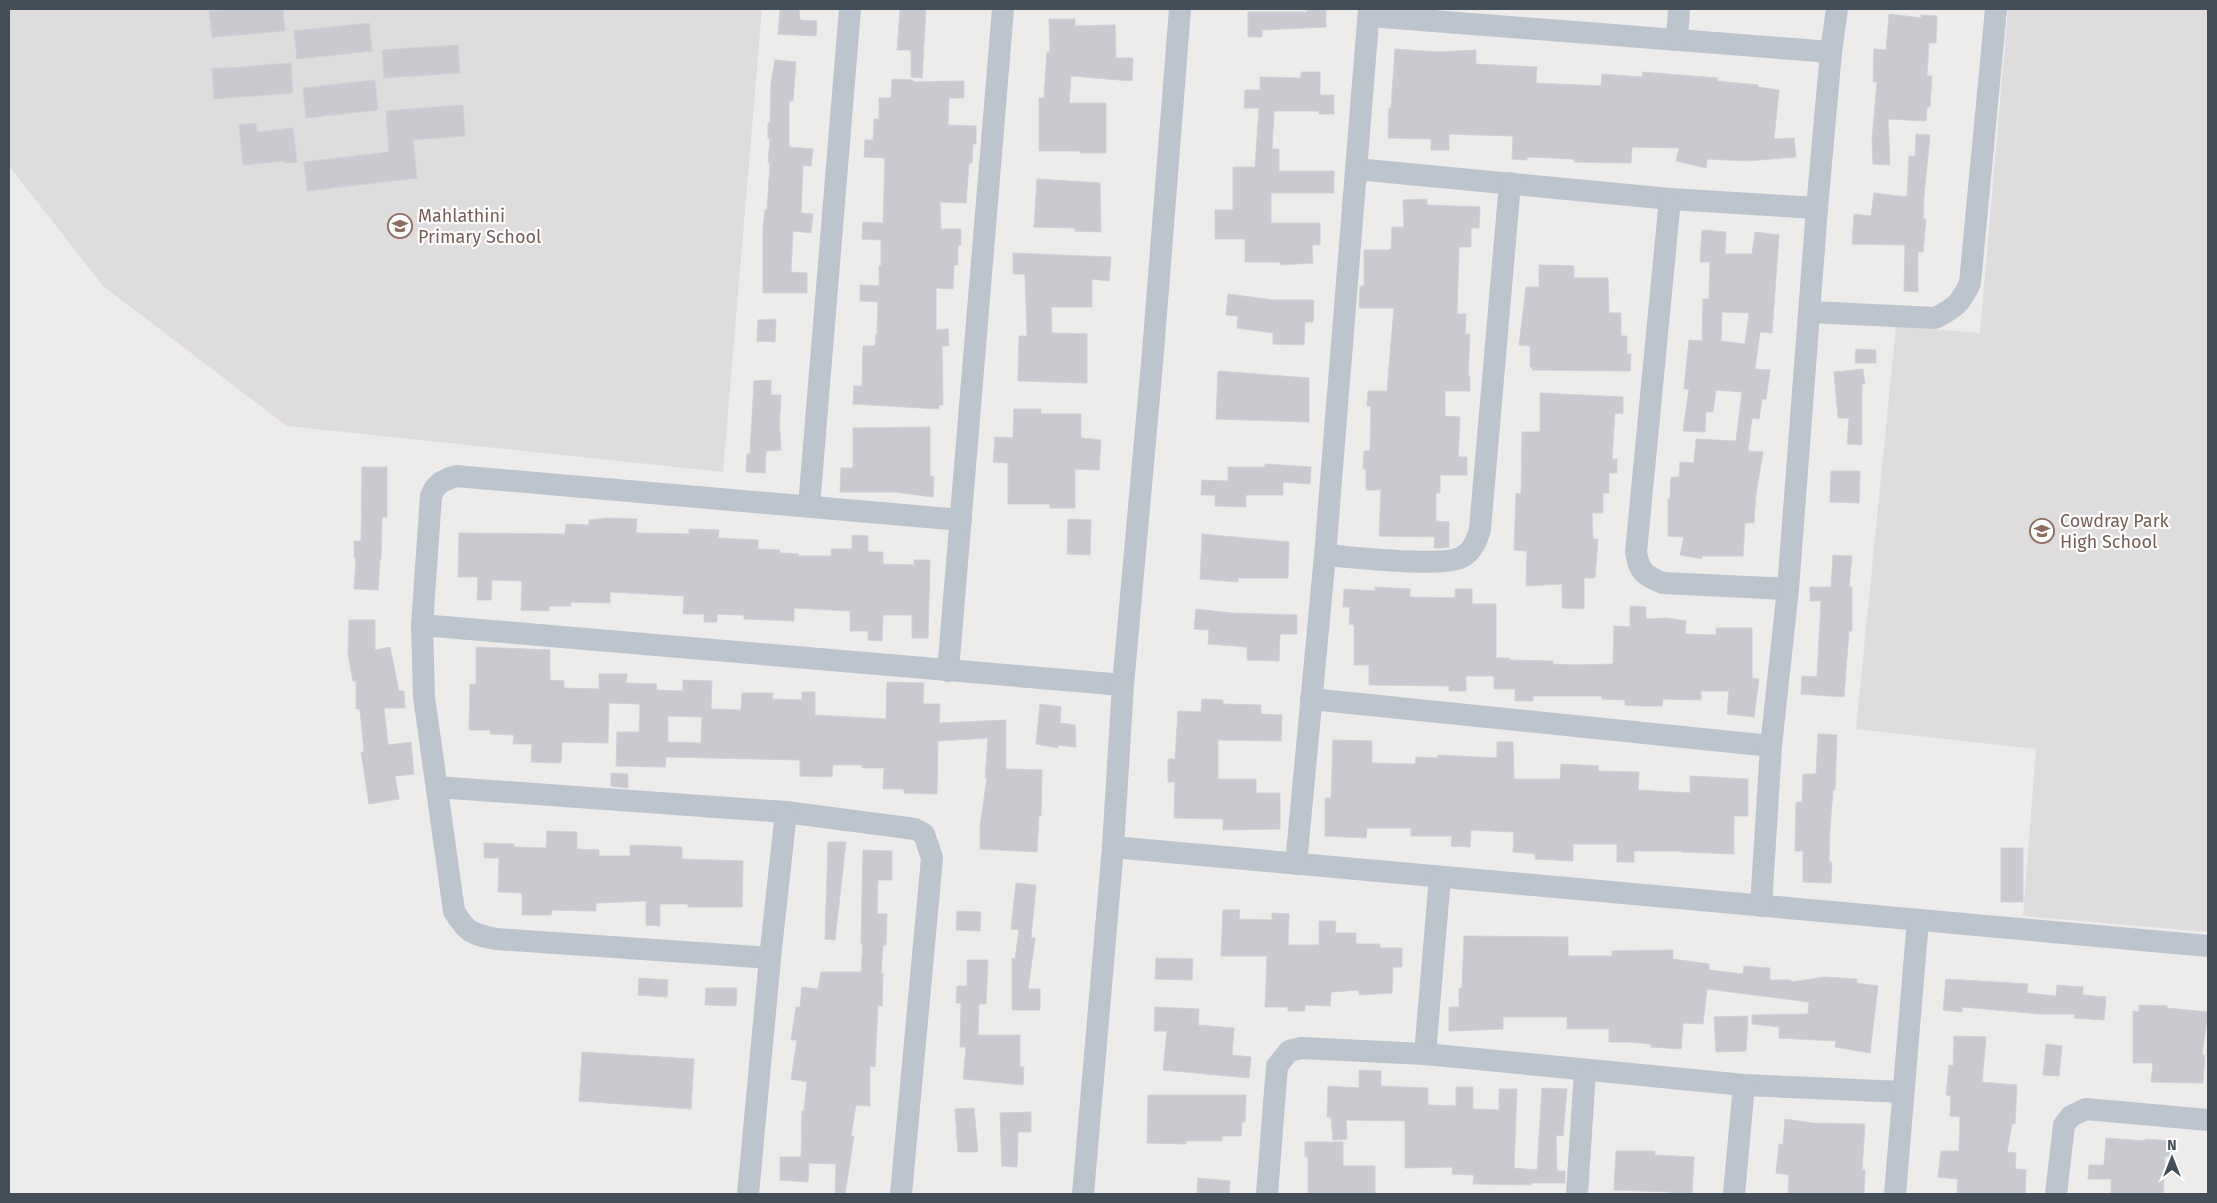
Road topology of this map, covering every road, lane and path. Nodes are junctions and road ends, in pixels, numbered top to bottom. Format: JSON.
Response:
{"nodes":[{"id":1,"x":850,"y":9,"type":"edge"},
{"id":2,"x":1003,"y":9,"type":"edge"},
{"id":3,"x":1180,"y":9,"type":"edge"},
{"id":4,"x":1679,"y":9,"type":"edge"},
{"id":5,"x":1837,"y":9,"type":"edge"},
{"id":6,"x":1996,"y":9,"type":"edge"},
{"id":7,"x":1369,"y":12,"type":"edge"},
{"id":8,"x":1523,"y":18,"type":"edge"},
{"id":9,"x":1677,"y":40,"type":"junction"},
{"id":10,"x":1831,"y":52,"type":"junction"},
{"id":11,"x":1356,"y":169,"type":"junction"},
{"id":12,"x":1510,"y":183,"type":"junction"},
{"id":13,"x":1670,"y":199,"type":"junction"},
{"id":14,"x":1817,"y":208,"type":"junction"},
{"id":15,"x":1810,"y":312,"type":"junction"},
{"id":16,"x":809,"y":506,"type":"junction"},
{"id":17,"x":961,"y":520,"type":"junction"},
{"id":18,"x":1325,"y":555,"type":"junction"},
{"id":19,"x":1788,"y":589,"type":"junction"},
{"id":20,"x":422,"y":625,"type":"junction"},
{"id":21,"x":948,"y":671,"type":"junction"},
{"id":22,"x":1123,"y":685,"type":"junction"},
{"id":23,"x":1311,"y":699,"type":"junction"},
{"id":24,"x":1772,"y":746,"type":"junction"},
{"id":25,"x":437,"y":787,"type":"junction"},
{"id":26,"x":786,"y":812,"type":"junction"},
{"id":27,"x":1113,"y":847,"type":"junction"},
{"id":28,"x":1296,"y":864,"type":"junction"},
{"id":29,"x":1440,"y":877,"type":"junction"},
{"id":30,"x":1761,"y":906,"type":"junction"},
{"id":31,"x":1918,"y":920,"type":"junction"},
{"id":32,"x":2208,"y":946,"type":"edge"},
{"id":33,"x":770,"y":958,"type":"junction"},
{"id":34,"x":1425,"y":1054,"type":"junction"},
{"id":35,"x":1585,"y":1071,"type":"junction"},
{"id":36,"x":1744,"y":1085,"type":"junction"},
{"id":37,"x":1903,"y":1092,"type":"junction"},
{"id":38,"x":2208,"y":1120,"type":"edge"},
{"id":39,"x":748,"y":1194,"type":"edge"},
{"id":40,"x":900,"y":1194,"type":"edge"},
{"id":41,"x":1083,"y":1194,"type":"edge"},
{"id":42,"x":1267,"y":1194,"type":"edge"},
{"id":43,"x":1577,"y":1194,"type":"edge"},
{"id":44,"x":1734,"y":1194,"type":"edge"},
{"id":45,"x":1895,"y":1194,"type":"edge"},
{"id":46,"x":2056,"y":1194,"type":"edge"}],
"edges":[{"from":1,"to":16,"type":"street"},
{"from":2,"to":17,"type":"street"},
{"from":3,"to":22,"type":"street"},
{"from":4,"to":9,"type":"street"},
{"from":5,"to":10,"type":"street"},
{"from":6,"to":15,"type":"street"},
{"from":7,"to":8,"type":"street"},
{"from":7,"to":11,"type":"street"},
{"from":8,"to":9,"type":"street"},
{"from":9,"to":10,"type":"street"},
{"from":10,"to":14,"type":"street"},
{"from":11,"to":12,"type":"street"},
{"from":11,"to":18,"type":"street"},
{"from":12,"to":13,"type":"street"},
{"from":12,"to":18,"type":"street"},
{"from":13,"to":14,"type":"street"},
{"from":13,"to":19,"type":"street"},
{"from":14,"to":15,"type":"street"},
{"from":15,"to":19,"type":"street"},
{"from":16,"to":17,"type":"street"},
{"from":16,"to":20,"type":"street"},
{"from":17,"to":21,"type":"street"},
{"from":18,"to":23,"type":"street"},
{"from":19,"to":24,"type":"street"},
{"from":20,"to":21,"type":"street"},
{"from":20,"to":25,"type":"street"},
{"from":21,"to":22,"type":"street"},
{"from":22,"to":27,"type":"street"},
{"from":23,"to":24,"type":"street"},
{"from":23,"to":28,"type":"street"},
{"from":24,"to":30,"type":"street"},
{"from":25,"to":26,"type":"street"},
{"from":25,"to":33,"type":"street"},
{"from":26,"to":33,"type":"street"},
{"from":26,"to":40,"type":"street"},
{"from":27,"to":28,"type":"street"},
{"from":27,"to":41,"type":"street"},
{"from":28,"to":29,"type":"street"},
{"from":29,"to":30,"type":"street"},
{"from":29,"to":34,"type":"street"},
{"from":30,"to":31,"type":"street"},
{"from":31,"to":32,"type":"street"},
{"from":31,"to":37,"type":"street"},
{"from":33,"to":39,"type":"street"},
{"from":34,"to":35,"type":"street"},
{"from":34,"to":42,"type":"street"},
{"from":35,"to":36,"type":"street"},
{"from":35,"to":43,"type":"street"},
{"from":36,"to":37,"type":"street"},
{"from":36,"to":44,"type":"street"},
{"from":37,"to":45,"type":"street"},
{"from":38,"to":46,"type":"street"}]}
